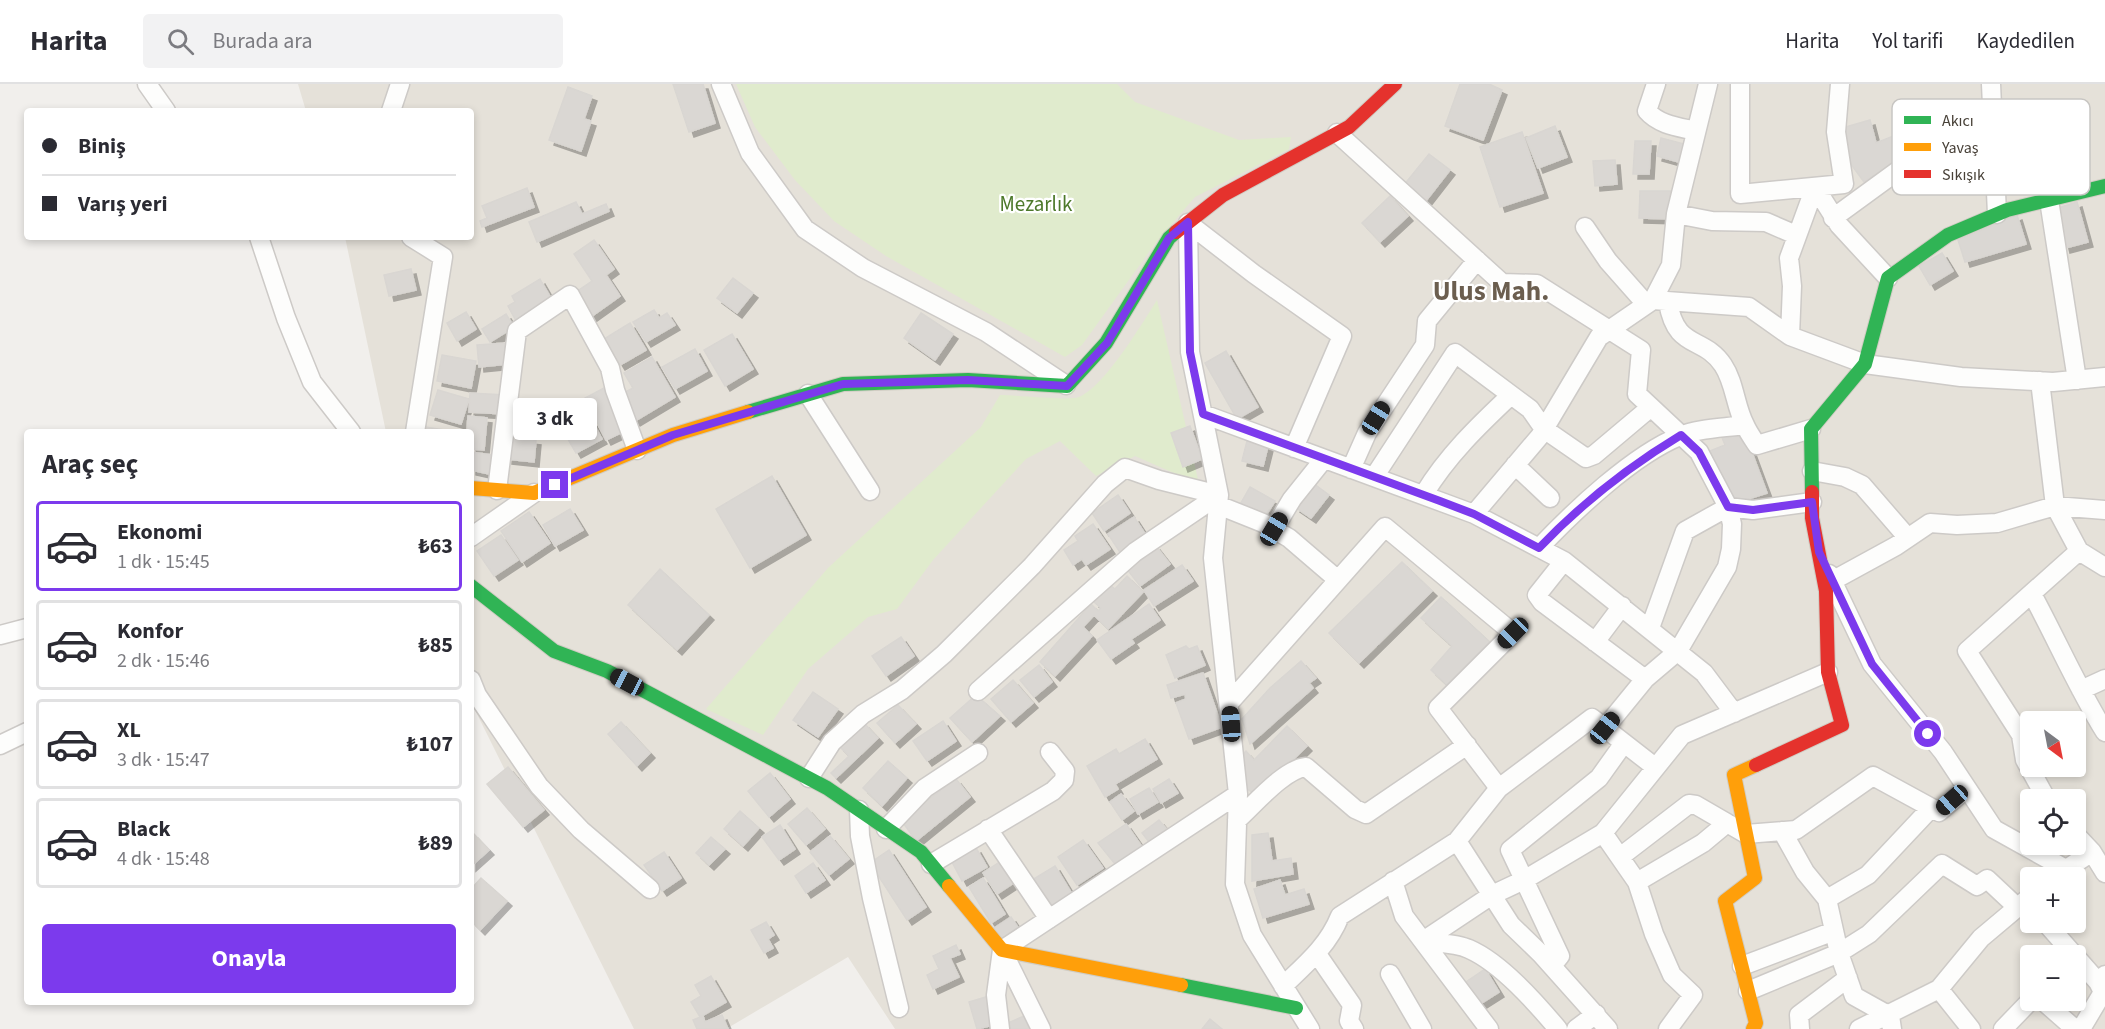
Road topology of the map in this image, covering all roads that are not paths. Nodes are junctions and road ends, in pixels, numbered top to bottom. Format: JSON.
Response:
{"nodes":[{"id":1,"x":147,"y":84,"type":"edge"},
{"id":2,"x":400,"y":84,"type":"edge"},
{"id":3,"x":721,"y":84,"type":"edge"},
{"id":4,"x":1395,"y":84,"type":"edge"},
{"id":5,"x":1656,"y":84,"type":"edge"},
{"id":6,"x":1708,"y":84,"type":"edge"},
{"id":7,"x":1740,"y":84,"type":"edge"},
{"id":8,"x":1840,"y":84,"type":"edge"},
{"id":9,"x":1991,"y":84,"type":"edge"},
{"id":10,"x":1992,"y":99,"type":"edge"},
{"id":11,"x":164,"y":108,"type":"edge"},
{"id":12,"x":392,"y":108,"type":"edge"},
{"id":13,"x":1696,"y":131,"type":"junction"},
{"id":14,"x":1337,"y":133,"type":"junction"},
{"id":15,"x":1892,"y":175,"type":"edge"},
{"id":16,"x":2105,"y":186,"type":"edge"},
{"id":17,"x":1815,"y":187,"type":"junction"},
{"id":18,"x":2090,"y":190,"type":"edge"},
{"id":19,"x":1996,"y":195,"type":"edge"},
{"id":20,"x":2069,"y":195,"type":"edge"},
{"id":21,"x":2049,"y":200,"type":"junction"},
{"id":22,"x":1676,"y":214,"type":"junction"},
{"id":23,"x":1997,"y":214,"type":"junction"},
{"id":24,"x":1833,"y":218,"type":"junction"},
{"id":25,"x":1188,"y":222,"type":"junction"},
{"id":26,"x":1585,"y":227,"type":"dead end"},
{"id":27,"x":1796,"y":235,"type":"junction"},
{"id":28,"x":260,"y":240,"type":"edge"},
{"id":29,"x":416,"y":240,"type":"edge"},
{"id":30,"x":1477,"y":260,"type":"junction"},
{"id":31,"x":1888,"y":278,"type":"junction"},
{"id":32,"x":1656,"y":302,"type":"junction"},
{"id":33,"x":1611,"y":329,"type":"junction"},
{"id":34,"x":1790,"y":336,"type":"junction"},
{"id":35,"x":1865,"y":364,"type":"junction"},
{"id":36,"x":2105,"y":377,"type":"edge"},
{"id":37,"x":2078,"y":380,"type":"junction"},
{"id":38,"x":2040,"y":381,"type":"junction"},
{"id":39,"x":1067,"y":386,"type":"junction"},
{"id":40,"x":808,"y":394,"type":"junction"},
{"id":41,"x":1511,"y":395,"type":"junction"},
{"id":42,"x":1651,"y":407,"type":"junction"},
{"id":43,"x":1203,"y":414,"type":"junction"},
{"id":44,"x":1744,"y":424,"type":"junction"},
{"id":45,"x":349,"y":429,"type":"edge"},
{"id":46,"x":415,"y":429,"type":"edge"},
{"id":47,"x":1544,"y":429,"type":"junction"},
{"id":48,"x":1811,"y":429,"type":"junction"},
{"id":49,"x":1681,"y":435,"type":"junction"},
{"id":50,"x":1294,"y":448,"type":"junction"},
{"id":51,"x":637,"y":450,"type":"junction"},
{"id":52,"x":1324,"y":459,"type":"junction"},
{"id":53,"x":1515,"y":465,"type":"junction"},
{"id":54,"x":1351,"y":469,"type":"junction"},
{"id":55,"x":1812,"y":471,"type":"junction"},
{"id":56,"x":1374,"y":477,"type":"junction"},
{"id":57,"x":474,"y":488,"type":"edge"},
{"id":58,"x":497,"y":490,"type":"junction"},
{"id":59,"x":870,"y":491,"type":"dead end"},
{"id":60,"x":534,"y":493,"type":"junction"},
{"id":61,"x":1424,"y":494,"type":"junction"},
{"id":62,"x":1550,"y":498,"type":"dead end"},
{"id":63,"x":1218,"y":500,"type":"junction"},
{"id":64,"x":1812,"y":502,"type":"junction"},
{"id":65,"x":2055,"y":506,"type":"junction"},
{"id":66,"x":1728,"y":507,"type":"junction"},
{"id":67,"x":2105,"y":510,"type":"edge"},
{"id":68,"x":1474,"y":514,"type":"junction"},
{"id":69,"x":1274,"y":529,"type":"junction"},
{"id":70,"x":474,"y":535,"type":"edge"},
{"id":71,"x":1908,"y":538,"type":"junction"},
{"id":72,"x":1539,"y":548,"type":"junction"},
{"id":73,"x":2079,"y":551,"type":"junction"},
{"id":74,"x":1819,"y":552,"type":"junction"},
{"id":75,"x":1563,"y":561,"type":"junction"},
{"id":76,"x":2105,"y":567,"type":"edge"},
{"id":77,"x":1338,"y":580,"type":"junction"},
{"id":78,"x":1832,"y":581,"type":"junction"},
{"id":79,"x":474,"y":588,"type":"edge"},
{"id":80,"x":2031,"y":594,"type":"junction"},
{"id":81,"x":1622,"y":606,"type":"junction"},
{"id":82,"x":1650,"y":628,"type":"junction"},
{"id":83,"x":24,"y":629,"type":"edge"},
{"id":84,"x":0,"y":635,"type":"edge"},
{"id":85,"x":1595,"y":642,"type":"junction"},
{"id":86,"x":1678,"y":651,"type":"junction"},
{"id":87,"x":1828,"y":672,"type":"junction"},
{"id":88,"x":1645,"y":679,"type":"junction"},
{"id":89,"x":2105,"y":679,"type":"edge"},
{"id":90,"x":474,"y":688,"type":"edge"},
{"id":91,"x":978,"y":690,"type":"dead end"},
{"id":92,"x":2081,"y":690,"type":"junction"},
{"id":93,"x":1230,"y":702,"type":"junction"},
{"id":94,"x":1734,"y":713,"type":"junction"},
{"id":95,"x":1605,"y":728,"type":"junction"},
{"id":96,"x":2105,"y":732,"type":"edge"},
{"id":97,"x":24,"y":733,"type":"edge"},
{"id":98,"x":1624,"y":742,"type":"junction"},
{"id":99,"x":0,"y":745,"type":"edge"},
{"id":100,"x":1467,"y":745,"type":"junction"},
{"id":101,"x":1050,"y":752,"type":"dead end"},
{"id":102,"x":978,"y":753,"type":"dead end"},
{"id":103,"x":1655,"y":767,"type":"junction"},
{"id":104,"x":809,"y":778,"type":"junction"},
{"id":105,"x":1499,"y":788,"type":"junction"},
{"id":106,"x":1966,"y":789,"type":"junction"},
{"id":107,"x":2041,"y":789,"type":"edge"},
{"id":108,"x":1238,"y":794,"type":"junction"},
{"id":109,"x":1931,"y":808,"type":"junction"},
{"id":110,"x":859,"y":810,"type":"junction"},
{"id":111,"x":1237,"y":820,"type":"junction"},
{"id":112,"x":1727,"y":823,"type":"junction"},
{"id":113,"x":886,"y":829,"type":"junction"},
{"id":114,"x":988,"y":829,"type":"junction"},
{"id":115,"x":1782,"y":831,"type":"junction"},
{"id":116,"x":1603,"y":833,"type":"junction"},
{"id":117,"x":1746,"y":834,"type":"junction"},
{"id":118,"x":1457,"y":841,"type":"junction"},
{"id":119,"x":2086,"y":846,"type":"edge"},
{"id":120,"x":2092,"y":852,"type":"junction"},
{"id":121,"x":1620,"y":857,"type":"junction"},
{"id":122,"x":931,"y":864,"type":"junction"},
{"id":123,"x":2050,"y":867,"type":"edge"},
{"id":124,"x":2068,"y":867,"type":"edge"},
{"id":125,"x":2105,"y":873,"type":"edge"},
{"id":126,"x":1524,"y":880,"type":"junction"},
{"id":127,"x":1393,"y":881,"type":"junction"},
{"id":128,"x":1637,"y":882,"type":"junction"},
{"id":129,"x":650,"y":889,"type":"dead end"},
{"id":130,"x":1492,"y":895,"type":"junction"},
{"id":131,"x":1827,"y":899,"type":"junction"},
{"id":132,"x":2020,"y":900,"type":"edge"},
{"id":133,"x":2020,"y":909,"type":"edge"},
{"id":134,"x":1049,"y":920,"type":"junction"},
{"id":135,"x":1834,"y":931,"type":"junction"},
{"id":136,"x":2055,"y":933,"type":"edge"},
{"id":137,"x":1423,"y":941,"type":"junction"},
{"id":138,"x":2065,"y":945,"type":"edge"},
{"id":139,"x":1002,"y":950,"type":"junction"},
{"id":140,"x":1839,"y":953,"type":"junction"},
{"id":141,"x":1317,"y":954,"type":"junction"},
{"id":142,"x":2086,"y":965,"type":"edge"},
{"id":143,"x":1552,"y":966,"type":"junction"},
{"id":144,"x":1742,"y":966,"type":"junction"},
{"id":145,"x":1390,"y":974,"type":"dead end"},
{"id":146,"x":1848,"y":978,"type":"junction"},
{"id":147,"x":2102,"y":979,"type":"edge"},
{"id":148,"x":1283,"y":986,"type":"junction"},
{"id":149,"x":1939,"y":989,"type":"junction"},
{"id":150,"x":1748,"y":991,"type":"junction"},
{"id":151,"x":899,"y":1008,"type":"dead end"},
{"id":152,"x":1296,"y":1008,"type":"junction"},
{"id":153,"x":2020,"y":1011,"type":"edge"},
{"id":154,"x":2059,"y":1011,"type":"edge"},
{"id":155,"x":1596,"y":1014,"type":"junction"},
{"id":156,"x":1891,"y":1022,"type":"edge"},
{"id":157,"x":2083,"y":1027,"type":"edge"},
{"id":158,"x":1000,"y":1029,"type":"edge"},
{"id":159,"x":1041,"y":1029,"type":"edge"},
{"id":160,"x":1310,"y":1029,"type":"edge"},
{"id":161,"x":1354,"y":1029,"type":"edge"},
{"id":162,"x":1422,"y":1029,"type":"edge"},
{"id":163,"x":1489,"y":1029,"type":"edge"},
{"id":164,"x":1558,"y":1029,"type":"edge"},
{"id":165,"x":1576,"y":1029,"type":"edge"},
{"id":166,"x":1608,"y":1029,"type":"edge"},
{"id":167,"x":1668,"y":1029,"type":"edge"},
{"id":168,"x":1753,"y":1029,"type":"edge"},
{"id":169,"x":1800,"y":1029,"type":"edge"},
{"id":170,"x":1859,"y":1029,"type":"edge"},
{"id":171,"x":1971,"y":1029,"type":"edge"},
{"id":172,"x":2003,"y":1029,"type":"edge"}],
"edges":[{"from":1,"to":11,"type":"street"},
{"from":2,"to":12,"type":"street"},
{"from":3,"to":39,"type":"street"},
{"from":4,"to":14,"type":"street"},
{"from":5,"to":13,"type":"street"},
{"from":6,"to":13,"type":"street"},
{"from":7,"to":17,"type":"street"},
{"from":8,"to":17,"type":"street"},
{"from":9,"to":10,"type":"street"},
{"from":13,"to":22,"type":"street"},
{"from":14,"to":25,"type":"street"},
{"from":14,"to":30,"type":"street"},
{"from":15,"to":24,"type":"street"},
{"from":16,"to":18,"type":"street"},
{"from":17,"to":24,"type":"street"},
{"from":17,"to":27,"type":"street"},
{"from":19,"to":23,"type":"street"},
{"from":20,"to":21,"type":"street"},
{"from":21,"to":23,"type":"street"},
{"from":21,"to":37,"type":"street"},
{"from":22,"to":27,"type":"street"},
{"from":22,"to":32,"type":"street"},
{"from":23,"to":31,"type":"street"},
{"from":24,"to":31,"type":"street"},
{"from":25,"to":39,"type":"street"},
{"from":25,"to":43,"type":"street"},
{"from":25,"to":50,"type":"street"},
{"from":26,"to":32,"type":"street"},
{"from":27,"to":34,"type":"street"},
{"from":28,"to":45,"type":"street"},
{"from":29,"to":46,"type":"street"},
{"from":30,"to":33,"type":"street"},
{"from":30,"to":54,"type":"street"},
{"from":31,"to":35,"type":"street"},
{"from":32,"to":33,"type":"street"},
{"from":32,"to":34,"type":"street"},
{"from":32,"to":44,"type":"street"},
{"from":33,"to":42,"type":"street"},
{"from":33,"to":47,"type":"street"},
{"from":34,"to":35,"type":"street"},
{"from":35,"to":38,"type":"street"},
{"from":35,"to":48,"type":"street"},
{"from":36,"to":37,"type":"street"},
{"from":37,"to":38,"type":"street"},
{"from":38,"to":65,"type":"street"},
{"from":39,"to":40,"type":"street"},
{"from":40,"to":51,"type":"street"},
{"from":40,"to":59,"type":"street"},
{"from":41,"to":47,"type":"street"},
{"from":41,"to":56,"type":"street"},
{"from":41,"to":61,"type":"street"},
{"from":42,"to":47,"type":"street"},
{"from":42,"to":49,"type":"street"},
{"from":43,"to":50,"type":"street"},
{"from":43,"to":63,"type":"street"},
{"from":44,"to":48,"type":"street"},
{"from":44,"to":49,"type":"street"},
{"from":47,"to":53,"type":"street"},
{"from":48,"to":55,"type":"street"},
{"from":49,"to":66,"type":"street"},
{"from":49,"to":72,"type":"street"},
{"from":50,"to":52,"type":"street"},
{"from":51,"to":58,"type":"street"},
{"from":51,"to":60,"type":"street"},
{"from":52,"to":54,"type":"street"},
{"from":52,"to":69,"type":"street"},
{"from":53,"to":62,"type":"street"},
{"from":53,"to":68,"type":"street"},
{"from":54,"to":56,"type":"street"},
{"from":55,"to":64,"type":"street"},
{"from":55,"to":71,"type":"street"},
{"from":56,"to":61,"type":"street"},
{"from":57,"to":58,"type":"street"},
{"from":58,"to":60,"type":"street"},
{"from":60,"to":70,"type":"street"},
{"from":61,"to":68,"type":"street"},
{"from":63,"to":69,"type":"street"},
{"from":63,"to":91,"type":"street"},
{"from":63,"to":93,"type":"street"},
{"from":63,"to":104,"type":"street"},
{"from":64,"to":66,"type":"street"},
{"from":64,"to":74,"type":"street"},
{"from":65,"to":67,"type":"street"},
{"from":65,"to":71,"type":"street"},
{"from":65,"to":73,"type":"street"},
{"from":66,"to":82,"type":"street"},
{"from":66,"to":86,"type":"street"},
{"from":68,"to":72,"type":"street"},
{"from":69,"to":77,"type":"street"},
{"from":71,"to":78,"type":"street"},
{"from":72,"to":75,"type":"street"},
{"from":73,"to":76,"type":"street"},
{"from":73,"to":80,"type":"street"},
{"from":74,"to":78,"type":"street"},
{"from":74,"to":87,"type":"street"},
{"from":75,"to":81,"type":"street"},
{"from":75,"to":85,"type":"street"},
{"from":77,"to":93,"type":"street"},
{"from":77,"to":100,"type":"street"},
{"from":78,"to":106,"type":"street"},
{"from":79,"to":104,"type":"street"},
{"from":80,"to":92,"type":"street"},
{"from":80,"to":107,"type":"street"},
{"from":81,"to":82,"type":"street"},
{"from":81,"to":85,"type":"street"},
{"from":82,"to":86,"type":"street"},
{"from":83,"to":84,"type":"street"},
{"from":85,"to":88,"type":"street"},
{"from":86,"to":88,"type":"street"},
{"from":86,"to":94,"type":"street"},
{"from":87,"to":94,"type":"street"},
{"from":87,"to":117,"type":"street"},
{"from":88,"to":95,"type":"street"},
{"from":89,"to":92,"type":"street"},
{"from":90,"to":129,"type":"street"},
{"from":92,"to":96,"type":"street"},
{"from":93,"to":108,"type":"street"},
{"from":94,"to":103,"type":"street"},
{"from":95,"to":98,"type":"street"},
{"from":95,"to":105,"type":"street"},
{"from":97,"to":99,"type":"street"},
{"from":98,"to":103,"type":"street"},
{"from":98,"to":126,"type":"street"},
{"from":100,"to":105,"type":"street"},
{"from":100,"to":111,"type":"street"},
{"from":101,"to":114,"type":"street"},
{"from":102,"to":113,"type":"street"},
{"from":103,"to":116,"type":"street"},
{"from":104,"to":110,"type":"street"},
{"from":105,"to":118,"type":"street"},
{"from":106,"to":109,"type":"street"},
{"from":106,"to":123,"type":"street"},
{"from":108,"to":111,"type":"street"},
{"from":108,"to":134,"type":"street"},
{"from":109,"to":115,"type":"street"},
{"from":109,"to":131,"type":"street"},
{"from":110,"to":113,"type":"street"},
{"from":110,"to":151,"type":"street"},
{"from":111,"to":148,"type":"street"},
{"from":112,"to":117,"type":"street"},
{"from":112,"to":121,"type":"street"},
{"from":112,"to":128,"type":"street"},
{"from":113,"to":122,"type":"street"},
{"from":114,"to":122,"type":"street"},
{"from":114,"to":134,"type":"street"},
{"from":115,"to":117,"type":"street"},
{"from":115,"to":131,"type":"street"},
{"from":116,"to":121,"type":"street"},
{"from":116,"to":126,"type":"street"},
{"from":117,"to":144,"type":"street"},
{"from":118,"to":127,"type":"street"},
{"from":118,"to":130,"type":"street"},
{"from":119,"to":120,"type":"street"},
{"from":120,"to":124,"type":"street"},
{"from":120,"to":125,"type":"street"},
{"from":121,"to":128,"type":"street"},
{"from":122,"to":139,"type":"street"},
{"from":126,"to":130,"type":"street"},
{"from":126,"to":143,"type":"street"},
{"from":127,"to":137,"type":"street"},
{"from":127,"to":141,"type":"street"},
{"from":128,"to":167,"type":"street"},
{"from":130,"to":137,"type":"street"},
{"from":130,"to":143,"type":"street"},
{"from":131,"to":135,"type":"street"},
{"from":132,"to":140,"type":"street"},
{"from":133,"to":149,"type":"street"},
{"from":134,"to":139,"type":"street"},
{"from":135,"to":140,"type":"street"},
{"from":135,"to":144,"type":"street"},
{"from":136,"to":138,"type":"street"},
{"from":137,"to":163,"type":"street"},
{"from":137,"to":164,"type":"street"},
{"from":139,"to":152,"type":"street"},
{"from":139,"to":158,"type":"street"},
{"from":139,"to":159,"type":"street"},
{"from":140,"to":146,"type":"street"},
{"from":140,"to":150,"type":"street"},
{"from":141,"to":148,"type":"street"},
{"from":141,"to":161,"type":"street"},
{"from":142,"to":147,"type":"street"},
{"from":143,"to":155,"type":"street"},
{"from":144,"to":150,"type":"street"},
{"from":145,"to":162,"type":"street"},
{"from":146,"to":156,"type":"street"},
{"from":146,"to":169,"type":"street"},
{"from":147,"to":157,"type":"street"},
{"from":148,"to":152,"type":"street"},
{"from":149,"to":156,"type":"street"},
{"from":149,"to":171,"type":"street"},
{"from":150,"to":168,"type":"street"},
{"from":152,"to":160,"type":"street"},
{"from":153,"to":172,"type":"street"},
{"from":154,"to":157,"type":"street"},
{"from":155,"to":165,"type":"street"},
{"from":155,"to":166,"type":"street"},
{"from":156,"to":170,"type":"street"}]}
